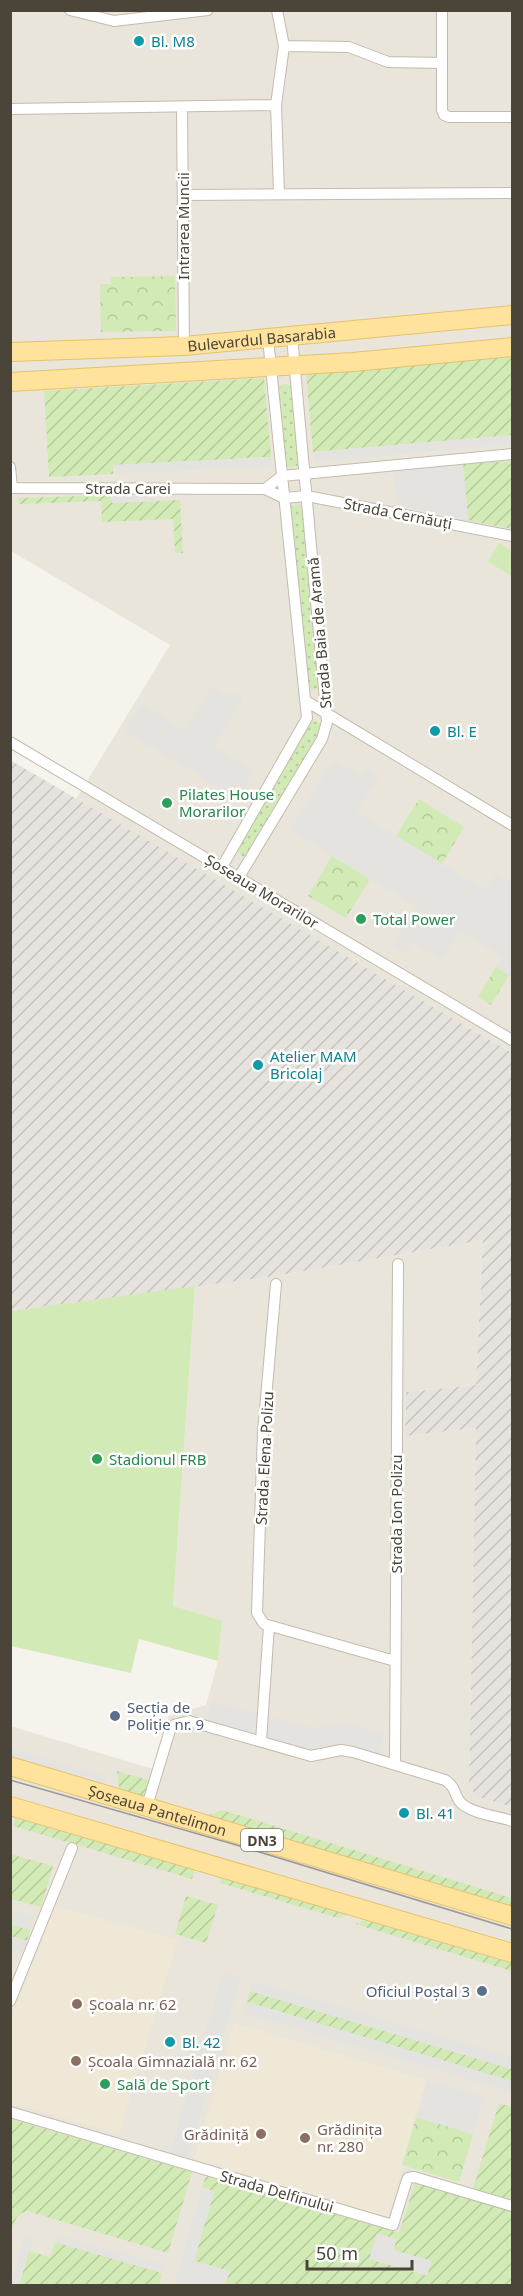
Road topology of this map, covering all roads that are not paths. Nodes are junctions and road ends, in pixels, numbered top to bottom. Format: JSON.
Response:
{"nodes":[{"id":1,"x":70,"y":10,"type":"edge"},
{"id":2,"x":208,"y":10,"type":"edge"},
{"id":3,"x":277,"y":10,"type":"edge"},
{"id":4,"x":442,"y":10,"type":"edge"},
{"id":5,"x":284,"y":46,"type":"junction"},
{"id":6,"x":442,"y":63,"type":"junction"},
{"id":7,"x":276,"y":105,"type":"junction"},
{"id":8,"x":182,"y":107,"type":"junction"},
{"id":9,"x":10,"y":109,"type":"edge"},
{"id":10,"x":513,"y":117,"type":"edge"},
{"id":11,"x":513,"y":193,"type":"edge"},
{"id":12,"x":279,"y":194,"type":"junction"},
{"id":13,"x":183,"y":195,"type":"junction"},
{"id":14,"x":513,"y":315,"type":"edge"},
{"id":15,"x":292,"y":337,"type":"junction"},
{"id":16,"x":268,"y":339,"type":"junction"},
{"id":17,"x":184,"y":346,"type":"junction"},
{"id":18,"x":513,"y":347,"type":"edge"},
{"id":19,"x":10,"y":352,"type":"edge"},
{"id":20,"x":295,"y":366,"type":"junction"},
{"id":21,"x":271,"y":368,"type":"junction"},
{"id":22,"x":10,"y":382,"type":"edge"},
{"id":23,"x":513,"y":454,"type":"edge"},
{"id":24,"x":10,"y":467,"type":"edge"},
{"id":25,"x":304,"y":474,"type":"junction"},
{"id":26,"x":282,"y":476,"type":"junction"},
{"id":27,"x":265,"y":489,"type":"junction"},
{"id":28,"x":307,"y":496,"type":"junction"},
{"id":29,"x":284,"y":498,"type":"junction"},
{"id":30,"x":513,"y":536,"type":"edge"},
{"id":31,"x":306,"y":701,"type":"junction"},
{"id":32,"x":327,"y":714,"type":"junction"},
{"id":33,"x":10,"y":742,"type":"edge"},
{"id":34,"x":513,"y":825,"type":"edge"},
{"id":35,"x":222,"y":867,"type":"junction"},
{"id":36,"x":239,"y":877,"type":"junction"},
{"id":37,"x":513,"y":1040,"type":"edge"},
{"id":38,"x":399,"y":1264,"type":"dead end"},
{"id":39,"x":276,"y":1284,"type":"dead end"},
{"id":40,"x":269,"y":1626,"type":"junction"},
{"id":41,"x":395,"y":1661,"type":"junction"},
{"id":42,"x":261,"y":1741,"type":"junction"},
{"id":43,"x":395,"y":1764,"type":"junction"},
{"id":44,"x":10,"y":1766,"type":"edge"},
{"id":45,"x":10,"y":1806,"type":"edge"},
{"id":46,"x":147,"y":1806,"type":"junction"},
{"id":47,"x":513,"y":1821,"type":"edge"},
{"id":48,"x":72,"y":1848,"type":"dead end"},
{"id":49,"x":513,"y":1916,"type":"edge"},
{"id":50,"x":513,"y":1953,"type":"edge"},
{"id":51,"x":10,"y":2001,"type":"edge"},
{"id":52,"x":10,"y":2112,"type":"edge"},
{"id":53,"x":513,"y":2206,"type":"edge"}],
"edges":[{"from":1,"to":2,"type":"street"},
{"from":3,"to":5,"type":"street"},
{"from":4,"to":6,"type":"street"},
{"from":5,"to":6,"type":"street"},
{"from":5,"to":7,"type":"street"},
{"from":6,"to":10,"type":"street"},
{"from":7,"to":8,"type":"street"},
{"from":7,"to":12,"type":"street"},
{"from":8,"to":9,"type":"street"},
{"from":8,"to":13,"type":"street","name":"Intrarea Muncii"},
{"from":11,"to":12,"type":"street"},
{"from":12,"to":13,"type":"street"},
{"from":13,"to":17,"type":"street","name":"Intrarea Muncii"},
{"from":14,"to":15,"type":"main road","name":"Bulevardul Basarabia"},
{"from":15,"to":16,"type":"main road","name":"Bulevardul Basarabia"},
{"from":15,"to":20,"type":"street","name":"Strada Baia de Aramă"},
{"from":16,"to":17,"type":"main road","name":"Bulevardul Basarabia"},
{"from":16,"to":21,"type":"street","name":"Strada Baia de Aramă"},
{"from":17,"to":19,"type":"main road","name":"Bulevardul Basarabia"},
{"from":18,"to":20,"type":"main road","name":"Bulevardul Basarabia"},
{"from":20,"to":21,"type":"main road","name":"Bulevardul Basarabia"},
{"from":20,"to":25,"type":"street","name":"Strada Baia de Aramă"},
{"from":21,"to":22,"type":"main road","name":"Bulevardul Basarabia"},
{"from":21,"to":26,"type":"street","name":"Strada Baia de Aramă"},
{"from":23,"to":25,"type":"street"},
{"from":24,"to":27,"type":"street","name":"Strada Carei"},
{"from":25,"to":26,"type":"street"},
{"from":25,"to":28,"type":"street","name":"Strada Baia de Aramă"},
{"from":26,"to":27,"type":"street"},
{"from":26,"to":29,"type":"street","name":"Strada Baia de Aramă"},
{"from":27,"to":29,"type":"street","name":"Strada Carei"},
{"from":28,"to":29,"type":"street","name":"Strada Cernăuți"},
{"from":28,"to":30,"type":"street","name":"Strada Cernăuți"},
{"from":28,"to":32,"type":"street","name":"Strada Baia de Aramă"},
{"from":29,"to":31,"type":"street","name":"Strada Baia de Aramă"},
{"from":31,"to":32,"type":"street"},
{"from":31,"to":35,"type":"street","name":"Strada Baia de Aramă"},
{"from":32,"to":34,"type":"street"},
{"from":32,"to":36,"type":"street","name":"Strada Baia de Aramă"},
{"from":33,"to":35,"type":"street","name":"Șoseaua Morarilor"},
{"from":35,"to":36,"type":"street","name":"Șoseaua Morarilor"},
{"from":36,"to":37,"type":"street","name":"Șoseaua Morarilor"},
{"from":38,"to":41,"type":"street","name":"Strada Ion Polizu"},
{"from":39,"to":40,"type":"street","name":"Strada Elena Polizu"},
{"from":40,"to":41,"type":"street"},
{"from":40,"to":42,"type":"street","name":"Strada Elena Polizu"},
{"from":41,"to":43,"type":"street","name":"Strada Ion Polizu"},
{"from":42,"to":43,"type":"street"},
{"from":42,"to":46,"type":"street"},
{"from":43,"to":47,"type":"street"},
{"from":44,"to":46,"type":"main road","name":"Șoseaua Pantelimon","number":"DN3"},
{"from":45,"to":50,"type":"main road","number":"DN3"},
{"from":46,"to":49,"type":"main road","name":"Șoseaua Pantelimon","number":"DN3"},
{"from":48,"to":51,"type":"street"},
{"from":52,"to":53,"type":"street","name":"Strada Delfinului"}]}
